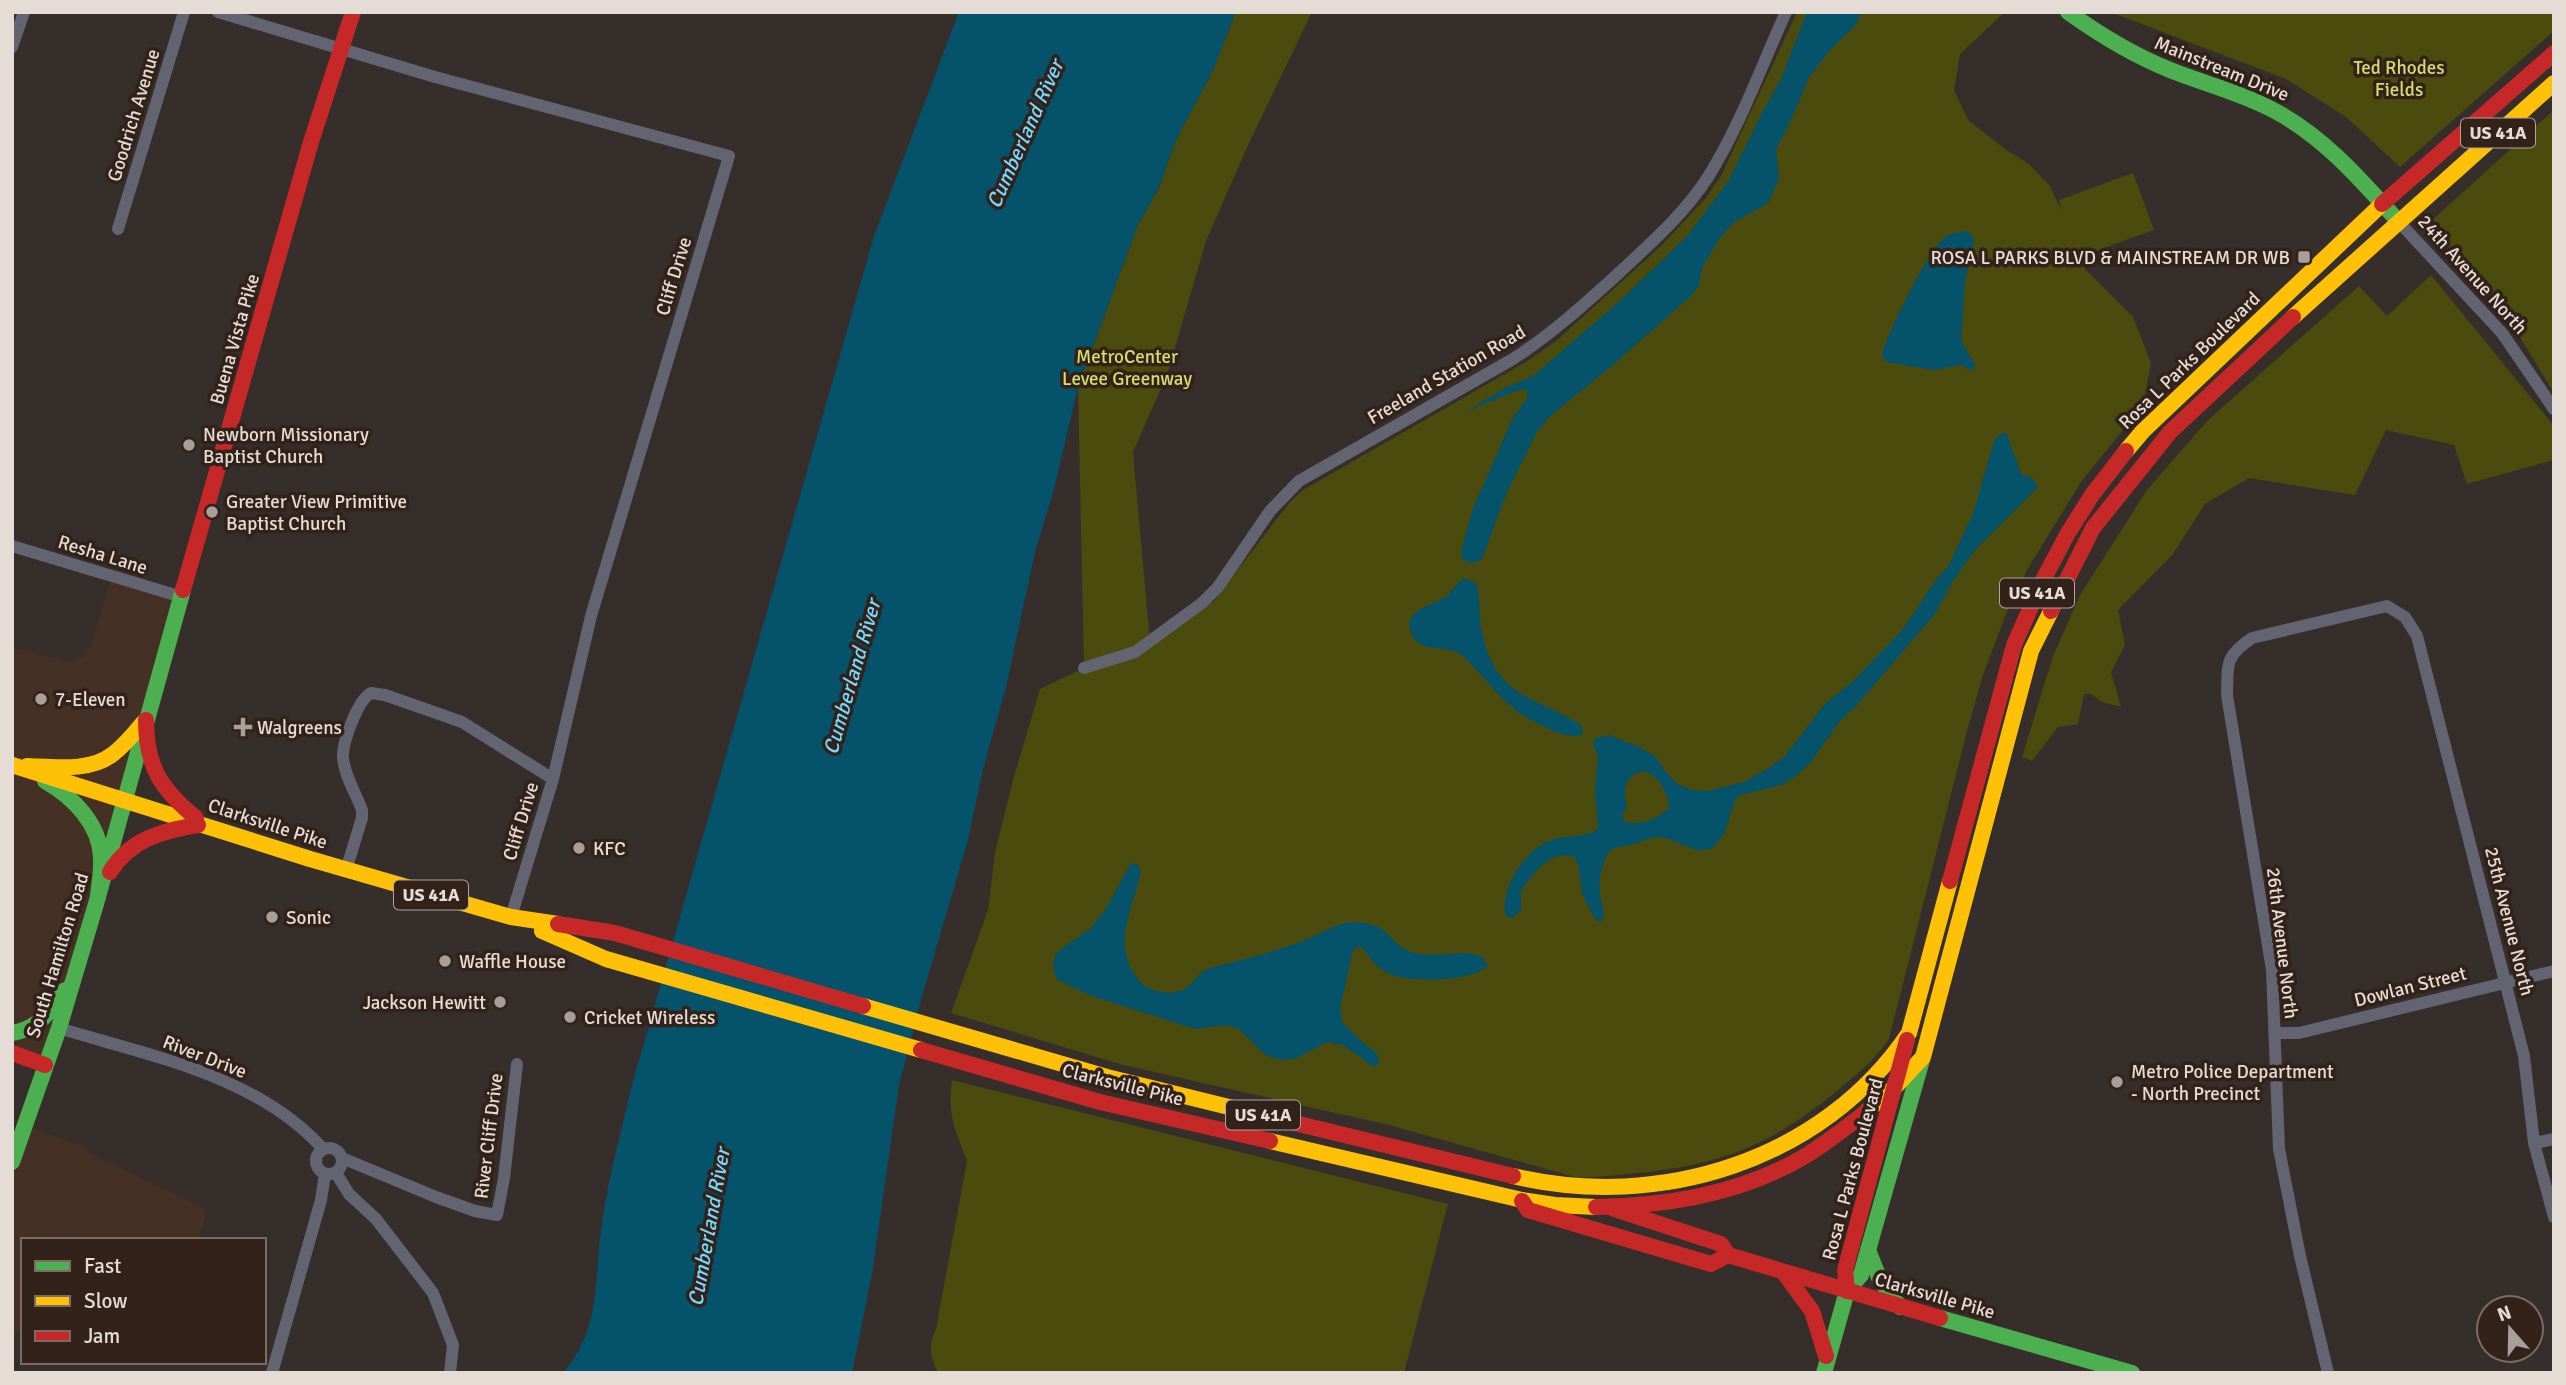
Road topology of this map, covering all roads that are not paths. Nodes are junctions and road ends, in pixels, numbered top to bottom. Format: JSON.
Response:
{"nodes":[{"id":1,"x":24,"y":12,"type":"edge"},
{"id":2,"x":184,"y":12,"type":"edge"},
{"id":3,"x":218,"y":12,"type":"edge"},
{"id":4,"x":353,"y":12,"type":"edge"},
{"id":5,"x":1786,"y":12,"type":"edge"},
{"id":6,"x":2068,"y":12,"type":"edge"},
{"id":7,"x":12,"y":47,"type":"edge"},
{"id":8,"x":342,"y":48,"type":"junction"},
{"id":9,"x":2554,"y":53,"type":"edge"},
{"id":10,"x":2554,"y":83,"type":"edge"},
{"id":11,"x":2382,"y":204,"type":"junction"},
{"id":12,"x":2398,"y":221,"type":"junction"},
{"id":13,"x":118,"y":229,"type":"dead end"},
{"id":14,"x":2554,"y":409,"type":"edge"},
{"id":15,"x":12,"y":545,"type":"edge"},
{"id":16,"x":182,"y":597,"type":"junction"},
{"id":17,"x":2241,"y":646,"type":"joint"},
{"id":18,"x":1084,"y":668,"type":"dead end"},
{"id":19,"x":146,"y":720,"type":"junction"},
{"id":20,"x":14,"y":765,"type":"edge"},
{"id":21,"x":553,"y":779,"type":"junction"},
{"id":22,"x":125,"y":799,"type":"junction"},
{"id":23,"x":203,"y":824,"type":"junction"},
{"id":24,"x":346,"y":870,"type":"junction"},
{"id":25,"x":98,"y":897,"type":"junction"},
{"id":26,"x":511,"y":917,"type":"junction"},
{"id":27,"x":2554,"y":971,"type":"edge"},
{"id":28,"x":74,"y":978,"type":"junction"},
{"id":29,"x":2506,"y":983,"type":"junction"},
{"id":30,"x":59,"y":1028,"type":"junction"},
{"id":31,"x":12,"y":1033,"type":"edge"},
{"id":32,"x":1909,"y":1033,"type":"junction"},
{"id":33,"x":2275,"y":1034,"type":"junction"},
{"id":34,"x":12,"y":1054,"type":"edge"},
{"id":35,"x":1923,"y":1056,"type":"junction"},
{"id":36,"x":517,"y":1064,"type":"dead end"},
{"id":37,"x":45,"y":1065,"type":"junction"},
{"id":38,"x":1895,"y":1088,"type":"junction"},
{"id":39,"x":2554,"y":1139,"type":"edge"},
{"id":40,"x":2534,"y":1143,"type":"junction"},
{"id":41,"x":323,"y":1149,"type":"junction"},
{"id":42,"x":342,"y":1158,"type":"junction"},
{"id":43,"x":12,"y":1162,"type":"edge"},
{"id":44,"x":330,"y":1173,"type":"junction"},
{"id":45,"x":1534,"y":1181,"type":"junction"},
{"id":46,"x":1522,"y":1200,"type":"junction"},
{"id":47,"x":1608,"y":1207,"type":"junction"},
{"id":48,"x":2554,"y":1217,"type":"edge"},
{"id":49,"x":1725,"y":1249,"type":"junction"},
{"id":50,"x":1868,"y":1250,"type":"junction"},
{"id":51,"x":1784,"y":1273,"type":"junction"},
{"id":52,"x":1847,"y":1291,"type":"junction"},
{"id":53,"x":1900,"y":1307,"type":"junction"},
{"id":54,"x":1825,"y":1366,"type":"edge"},
{"id":55,"x":272,"y":1373,"type":"edge"},
{"id":56,"x":450,"y":1373,"type":"edge"},
{"id":57,"x":2132,"y":1373,"type":"edge"},
{"id":58,"x":2328,"y":1373,"type":"edge"}],
"edges":[{"from":1,"to":7,"type":"street"},
{"from":2,"to":13,"type":"street","name":"Goodrich Avenue"},
{"from":3,"to":8,"type":"street","name":"Cliff Drive"},
{"from":4,"to":8,"type":"main road","name":"Buena Vista Pike"},
{"from":5,"to":18,"type":"street","name":"Freeland Station Road"},
{"from":6,"to":11,"type":"main road","name":"Mainstream Drive"},
{"from":8,"to":16,"type":"main road","name":"Buena Vista Pike"},
{"from":8,"to":21,"type":"street","name":"Cliff Drive"},
{"from":9,"to":11,"type":"main road","name":"Rosa L Parks Boulevard","number":"US 41A"},
{"from":10,"to":12,"type":"main road","name":"Rosa L Parks Boulevard","number":"US 41A"},
{"from":11,"to":12,"type":"main road","name":"24th Avenue North"},
{"from":11,"to":32,"type":"main road","name":"Rosa L Parks Boulevard","number":"US 41A"},
{"from":12,"to":14,"type":"street","name":"24th Avenue North"},
{"from":12,"to":35,"type":"main road","name":"Rosa L Parks Boulevard","number":"US 41A"},
{"from":15,"to":16,"type":"street","name":"Resha Lane"},
{"from":16,"to":19,"type":"main road","name":"Buena Vista Pike"},
{"from":17,"to":29,"type":"street","name":"25th Avenue North"},
{"from":17,"to":33,"type":"street","name":"26th Avenue North"},
{"from":19,"to":20,"type":"main road"},
{"from":19,"to":22,"type":"main road","name":"Buena Vista Pike"},
{"from":19,"to":23,"type":"main road"},
{"from":20,"to":22,"type":"main road","name":"Clarksville Pike","number":"US 41A"},
{"from":20,"to":25,"type":"main road"},
{"from":21,"to":24,"type":"street"},
{"from":21,"to":26,"type":"street","name":"Cliff Drive"},
{"from":22,"to":23,"type":"main road","name":"Clarksville Pike","number":"US 41A"},
{"from":22,"to":25,"type":"main road","name":"South Hamilton Road"},
{"from":23,"to":24,"type":"main road","name":"Clarksville Pike","number":"US 41A"},
{"from":23,"to":25,"type":"main road"},
{"from":24,"to":26,"type":"main road","name":"Clarksville Pike","number":"US 41A"},
{"from":25,"to":28,"type":"main road","name":"South Hamilton Road"},
{"from":26,"to":45,"type":"main road","name":"Clarksville Pike","number":"US 41A"},
{"from":26,"to":46,"type":"main road","name":"Clarksville Pike","number":"US 41A"},
{"from":27,"to":29,"type":"street","name":"Dowlan Street"},
{"from":28,"to":30,"type":"main road","name":"South Hamilton Road"},
{"from":28,"to":31,"type":"main road"},
{"from":29,"to":33,"type":"street","name":"Dowlan Street"},
{"from":29,"to":40,"type":"street","name":"25th Avenue North"},
{"from":30,"to":37,"type":"main road","name":"South Hamilton Road"},
{"from":30,"to":41,"type":"street","name":"River Drive"},
{"from":32,"to":38,"type":"main road","name":"Rosa L Parks Boulevard"},
{"from":32,"to":45,"type":"main road","number":"US 41A"},
{"from":33,"to":58,"type":"street","name":"26th Avenue North"},
{"from":34,"to":37,"type":"main road"},
{"from":35,"to":38,"type":"main road","number":"US 41A"},
{"from":35,"to":50,"type":"main road","name":"Rosa L Parks Boulevard"},
{"from":36,"to":42,"type":"street","name":"River Cliff Drive"},
{"from":37,"to":43,"type":"main road","name":"South Hamilton Road"},
{"from":38,"to":47,"type":"main road","number":"US 41A"},
{"from":38,"to":52,"type":"main road","name":"Rosa L Parks Boulevard"},
{"from":39,"to":40,"type":"street"},
{"from":40,"to":48,"type":"street","name":"25th Avenue North"},
{"from":41,"to":42,"type":"street"},
{"from":41,"to":44,"type":"street"},
{"from":42,"to":44,"type":"street"},
{"from":44,"to":55,"type":"street"},
{"from":44,"to":56,"type":"street"},
{"from":45,"to":47,"type":"main road","name":"Clarksville Pike"},
{"from":46,"to":47,"type":"main road","number":"US 41A"},
{"from":46,"to":49,"type":"main road","name":"Clarksville Pike"},
{"from":47,"to":49,"type":"main road","name":"Clarksville Pike"},
{"from":49,"to":51,"type":"main road","name":"Clarksville Pike"},
{"from":50,"to":52,"type":"main road","name":"Rosa L Parks Boulevard"},
{"from":50,"to":53,"type":"main road"},
{"from":51,"to":52,"type":"main road","name":"Clarksville Pike"},
{"from":51,"to":54,"type":"main road"},
{"from":52,"to":53,"type":"main road","name":"Clarksville Pike"},
{"from":52,"to":54,"type":"main road"},
{"from":53,"to":57,"type":"main road","name":"Clarksville Pike"}]}
